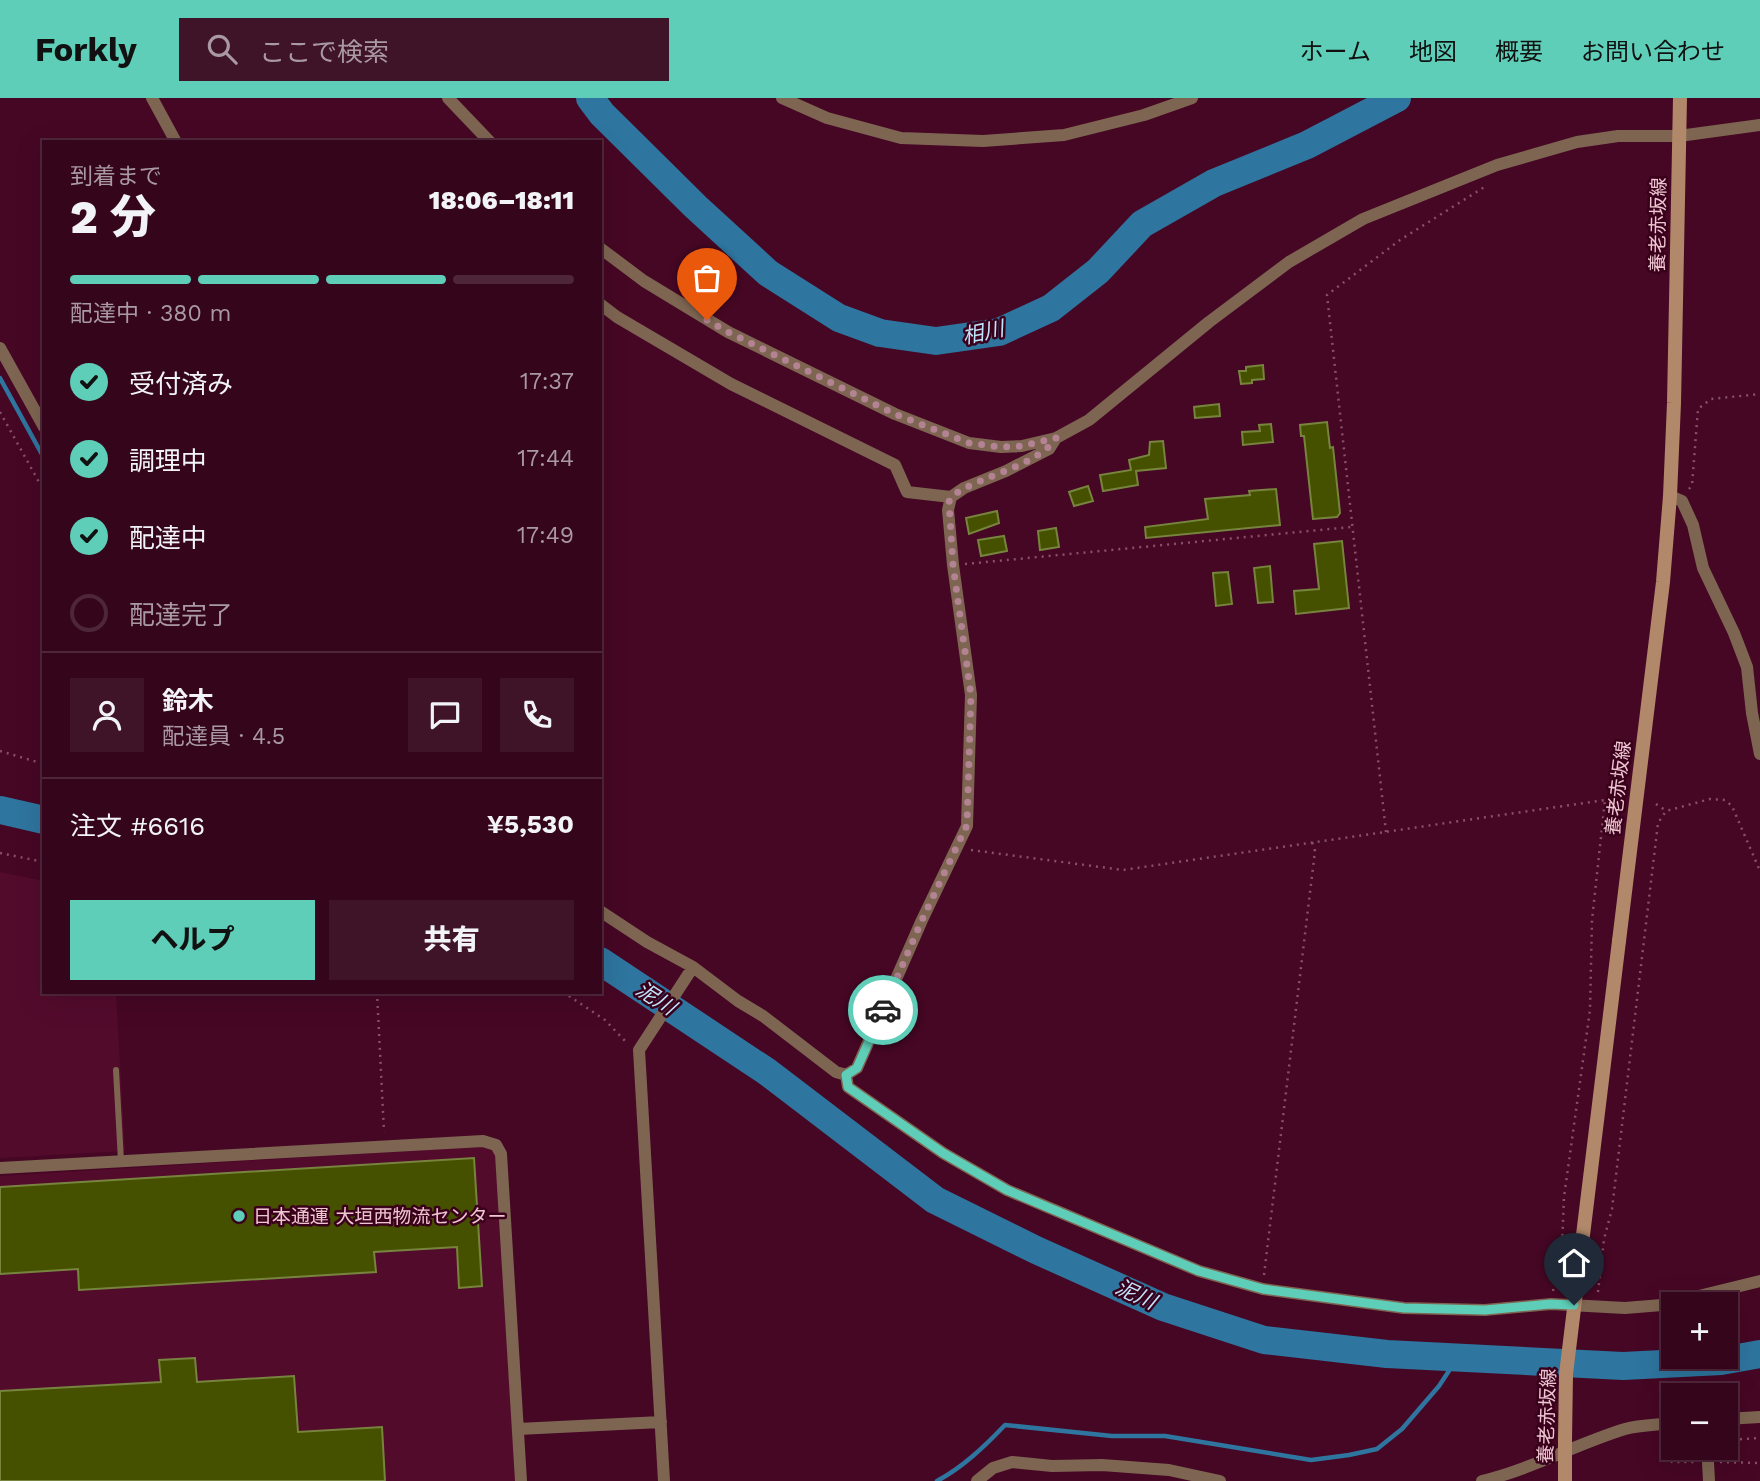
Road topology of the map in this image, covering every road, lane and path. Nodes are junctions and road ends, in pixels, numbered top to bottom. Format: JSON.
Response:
{"nodes":[{"id":1,"x":152,"y":98,"type":"edge"},
{"id":2,"x":448,"y":98,"type":"edge"},
{"id":3,"x":782,"y":98,"type":"edge"},
{"id":4,"x":1192,"y":98,"type":"edge"},
{"id":5,"x":1680,"y":98,"type":"edge"},
{"id":6,"x":1760,"y":125,"type":"edge"},
{"id":7,"x":1680,"y":129,"type":"junction"},
{"id":8,"x":175,"y":140,"type":"edge"},
{"id":9,"x":488,"y":140,"type":"edge"},
{"id":10,"x":1497,"y":165,"type":"junction"},
{"id":11,"x":602,"y":250,"type":"edge"},
{"id":12,"x":602,"y":306,"type":"edge"},
{"id":13,"x":0,"y":348,"type":"edge"},
{"id":14,"x":1760,"y":394,"type":"edge"},
{"id":15,"x":0,"y":412,"type":"edge"},
{"id":16,"x":42,"y":423,"type":"edge"},
{"id":17,"x":1056,"y":438,"type":"junction"},
{"id":18,"x":42,"y":487,"type":"edge"},
{"id":19,"x":951,"y":497,"type":"junction"},
{"id":20,"x":1676,"y":498,"type":"junction"},
{"id":21,"x":1352,"y":527,"type":"junction"},
{"id":22,"x":953,"y":565,"type":"junction"},
{"id":23,"x":0,"y":751,"type":"edge"},
{"id":24,"x":1760,"y":754,"type":"edge"},
{"id":25,"x":42,"y":763,"type":"edge"},
{"id":26,"x":1605,"y":800,"type":"junction"},
{"id":27,"x":1619,"y":800,"type":"dead end"},
{"id":28,"x":1656,"y":804,"type":"dead end"},
{"id":29,"x":1666,"y":811,"type":"junction"},
{"id":30,"x":1386,"y":832,"type":"junction"},
{"id":31,"x":1312,"y":842,"type":"junction"},
{"id":32,"x":958,"y":847,"type":"junction"},
{"id":33,"x":0,"y":853,"type":"edge"},
{"id":34,"x":42,"y":862,"type":"edge"},
{"id":35,"x":1760,"y":871,"type":"edge"},
{"id":36,"x":602,"y":912,"type":"edge"},
{"id":37,"x":690,"y":972,"type":"junction"},
{"id":38,"x":377,"y":994,"type":"edge"},
{"id":39,"x":566,"y":994,"type":"edge"},
{"id":40,"x":641,"y":1047,"type":"junction"},
{"id":41,"x":116,"y":1070,"type":"dead end"},
{"id":42,"x":846,"y":1075,"type":"junction"},
{"id":43,"x":384,"y":1146,"type":"junction"},
{"id":44,"x":121,"y":1161,"type":"junction"},
{"id":45,"x":0,"y":1168,"type":"edge"},
{"id":46,"x":1760,"y":1281,"type":"edge"},
{"id":47,"x":1263,"y":1289,"type":"junction"},
{"id":48,"x":1550,"y":1304,"type":"junction"},
{"id":49,"x":1598,"y":1306,"type":"junction"},
{"id":50,"x":1760,"y":1417,"type":"edge"},
{"id":51,"x":1738,"y":1418,"type":"edge"},
{"id":52,"x":661,"y":1422,"type":"junction"},
{"id":53,"x":1661,"y":1425,"type":"edge"},
{"id":54,"x":518,"y":1429,"type":"junction"},
{"id":55,"x":1760,"y":1438,"type":"edge"},
{"id":56,"x":1738,"y":1439,"type":"edge"},
{"id":57,"x":1564,"y":1447,"type":"junction"},
{"id":58,"x":1707,"y":1462,"type":"dead end"},
{"id":59,"x":521,"y":1481,"type":"edge"},
{"id":60,"x":664,"y":1481,"type":"edge"},
{"id":61,"x":977,"y":1481,"type":"edge"},
{"id":62,"x":1220,"y":1481,"type":"edge"},
{"id":63,"x":1482,"y":1481,"type":"edge"},
{"id":64,"x":1565,"y":1481,"type":"edge"},
{"id":65,"x":1709,"y":1481,"type":"edge"}],
"edges":[{"from":1,"to":8,"type":"street"},
{"from":2,"to":9,"type":"street"},
{"from":3,"to":4,"type":"street"},
{"from":5,"to":7,"type":"main road","name":"養老赤坂線"},
{"from":6,"to":7,"type":"street"},
{"from":7,"to":10,"type":"street"},
{"from":7,"to":20,"type":"main road","name":"養老赤坂線"},
{"from":10,"to":17,"type":"street"},
{"from":10,"to":21,"type":"path"},
{"from":11,"to":17,"type":"street"},
{"from":12,"to":19,"type":"street"},
{"from":13,"to":16,"type":"street"},
{"from":14,"to":20,"type":"path"},
{"from":15,"to":18,"type":"path"},
{"from":17,"to":19,"type":"street"},
{"from":19,"to":22,"type":"street"},
{"from":20,"to":24,"type":"street"},
{"from":20,"to":57,"type":"main road","name":"養老赤坂線","bridge":true},
{"from":21,"to":22,"type":"path"},
{"from":21,"to":30,"type":"path"},
{"from":22,"to":32,"type":"street"},
{"from":23,"to":25,"type":"path"},
{"from":26,"to":27,"type":"path"},
{"from":26,"to":30,"type":"path"},
{"from":26,"to":48,"type":"path"},
{"from":28,"to":29,"type":"path"},
{"from":29,"to":35,"type":"path"},
{"from":29,"to":49,"type":"path"},
{"from":30,"to":31,"type":"path"},
{"from":31,"to":32,"type":"path"},
{"from":31,"to":47,"type":"path"},
{"from":32,"to":42,"type":"street"},
{"from":33,"to":34,"type":"path"},
{"from":36,"to":37,"type":"street"},
{"from":37,"to":40,"type":"street"},
{"from":37,"to":42,"type":"street"},
{"from":38,"to":43,"type":"path"},
{"from":39,"to":40,"type":"path"},
{"from":40,"to":52,"type":"street"},
{"from":41,"to":44,"type":"lane"},
{"from":42,"to":47,"type":"street"},
{"from":43,"to":44,"type":"street"},
{"from":43,"to":54,"type":"street"},
{"from":44,"to":45,"type":"street"},
{"from":46,"to":49,"type":"street"},
{"from":47,"to":48,"type":"street"},
{"from":48,"to":49,"type":"street"},
{"from":50,"to":51,"type":"street"},
{"from":52,"to":54,"type":"street"},
{"from":52,"to":60,"type":"street"},
{"from":53,"to":57,"type":"street"},
{"from":54,"to":59,"type":"street"},
{"from":55,"to":56,"type":"path"},
{"from":57,"to":63,"type":"street"},
{"from":57,"to":64,"type":"main road","name":"養老赤坂線"},
{"from":58,"to":65,"type":"street"},
{"from":61,"to":62,"type":"street"}]}
